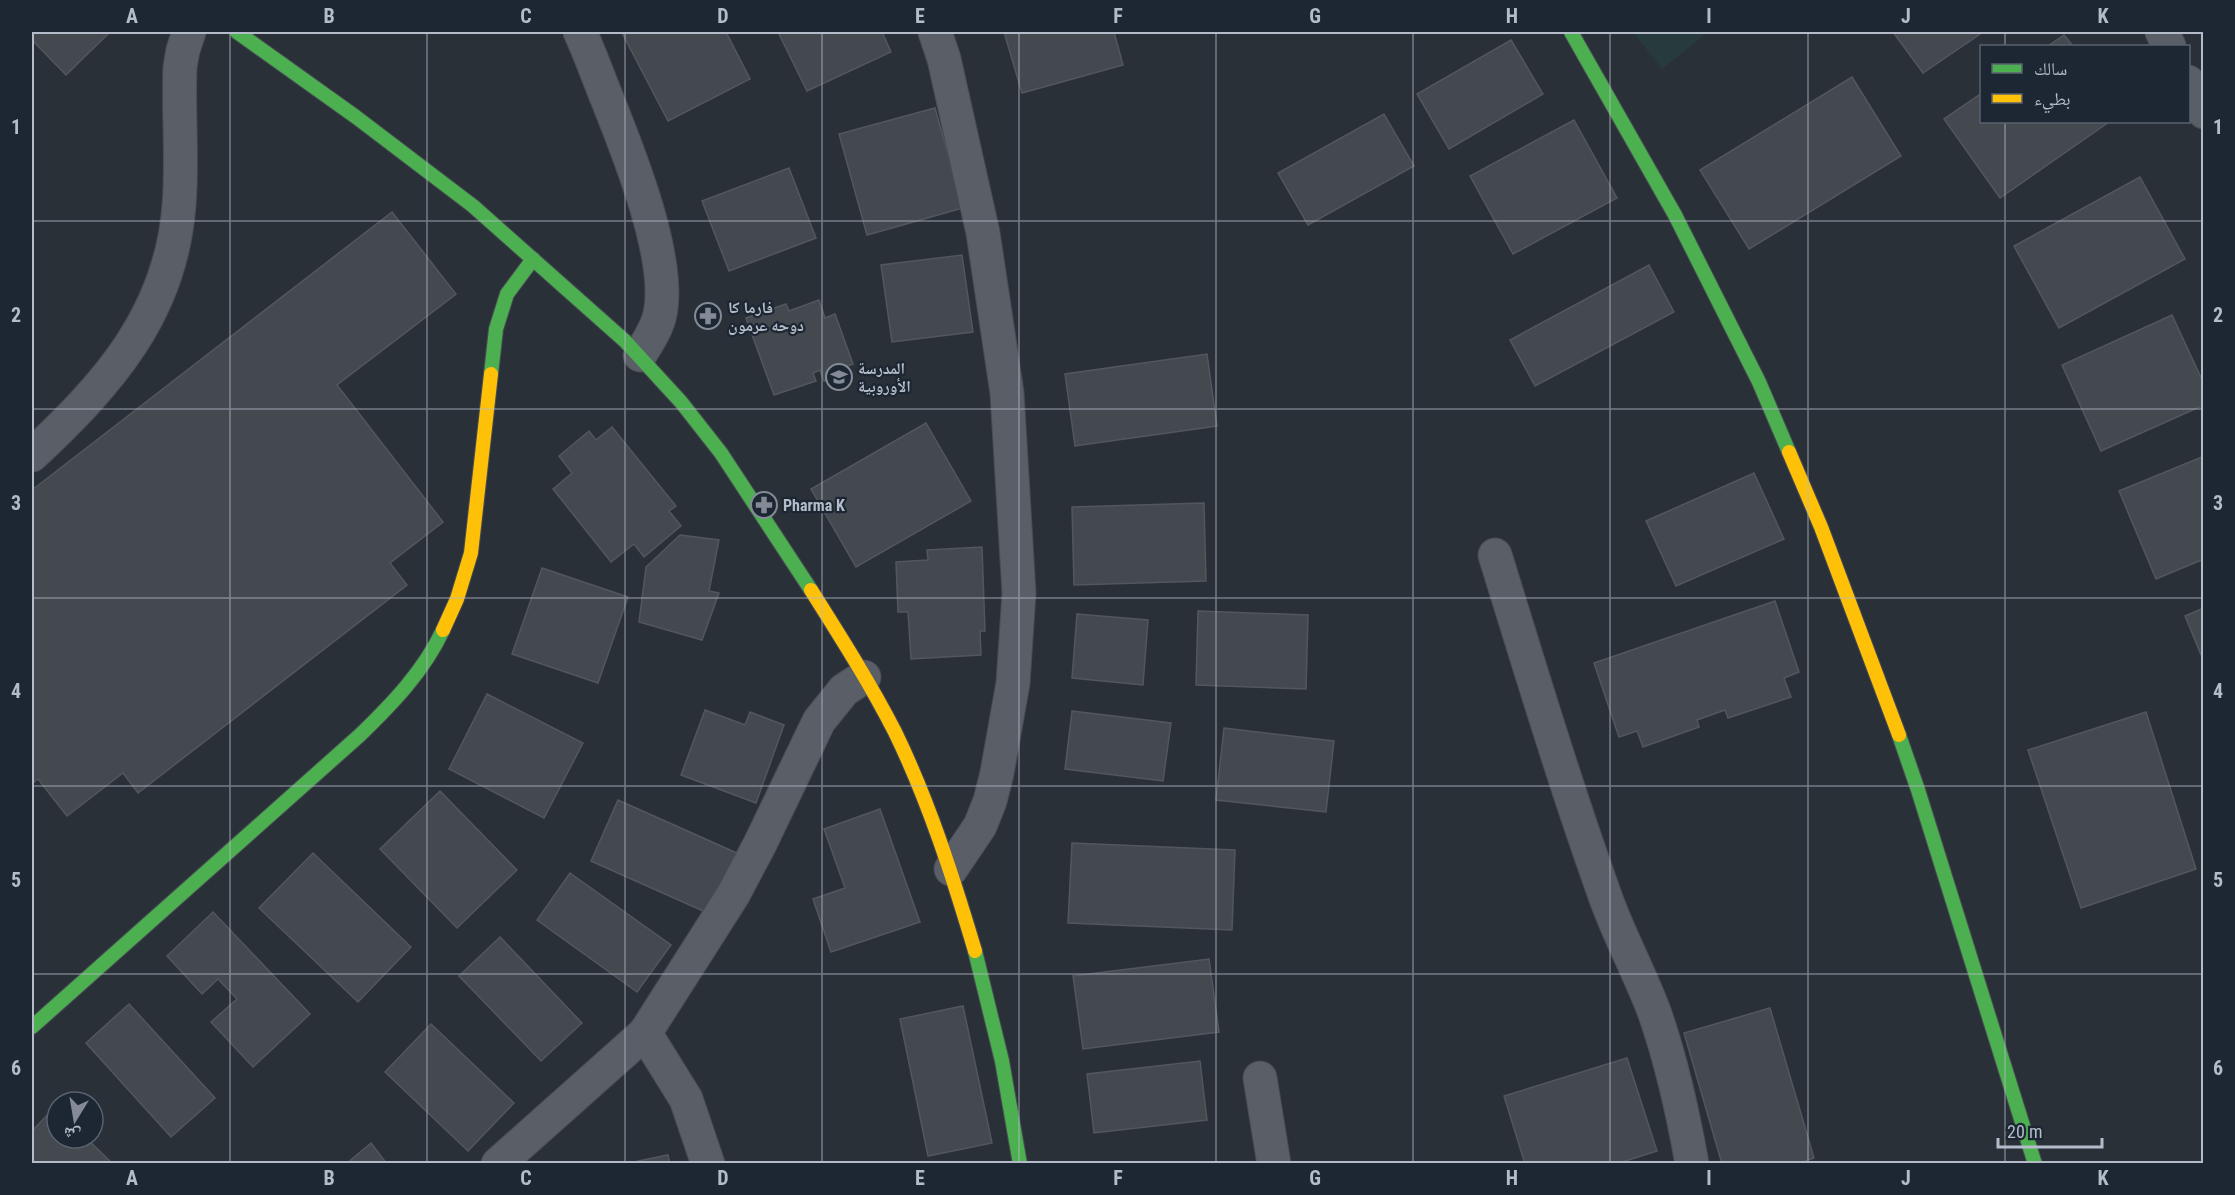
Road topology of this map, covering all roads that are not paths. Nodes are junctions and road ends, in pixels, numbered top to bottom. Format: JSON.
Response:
{"nodes":[{"id":1,"x":189,"y":32,"type":"edge"},
{"id":2,"x":237,"y":32,"type":"edge"},
{"id":3,"x":580,"y":32,"type":"edge"},
{"id":4,"x":935,"y":32,"type":"edge"},
{"id":5,"x":1571,"y":32,"type":"edge"},
{"id":6,"x":2190,"y":86,"type":"edge"},
{"id":7,"x":2204,"y":112,"type":"edge"},
{"id":8,"x":533,"y":259,"type":"junction"},
{"id":9,"x":640,"y":355,"type":"junction"},
{"id":10,"x":32,"y":454,"type":"edge"},
{"id":11,"x":1495,"y":555,"type":"dead end"},
{"id":12,"x":864,"y":676,"type":"junction"},
{"id":13,"x":951,"y":869,"type":"junction"},
{"id":14,"x":32,"y":1027,"type":"edge"},
{"id":15,"x":645,"y":1033,"type":"junction"},
{"id":16,"x":1260,"y":1078,"type":"dead end"},
{"id":17,"x":498,"y":1164,"type":"edge"},
{"id":18,"x":708,"y":1164,"type":"edge"},
{"id":19,"x":1020,"y":1164,"type":"edge"},
{"id":20,"x":1274,"y":1164,"type":"edge"},
{"id":21,"x":1692,"y":1164,"type":"edge"},
{"id":22,"x":2035,"y":1164,"type":"edge"}],
"edges":[{"from":1,"to":10,"type":"street"},
{"from":2,"to":8,"type":"street"},
{"from":3,"to":9,"type":"street"},
{"from":4,"to":13,"type":"street"},
{"from":5,"to":22,"type":"street"},
{"from":6,"to":7,"type":"street"},
{"from":8,"to":9,"type":"street"},
{"from":8,"to":14,"type":"street"},
{"from":9,"to":12,"type":"street"},
{"from":11,"to":21,"type":"street"},
{"from":12,"to":13,"type":"street"},
{"from":12,"to":15,"type":"street"},
{"from":13,"to":19,"type":"street"},
{"from":15,"to":17,"type":"street"},
{"from":15,"to":18,"type":"street"},
{"from":16,"to":20,"type":"street"}]}
